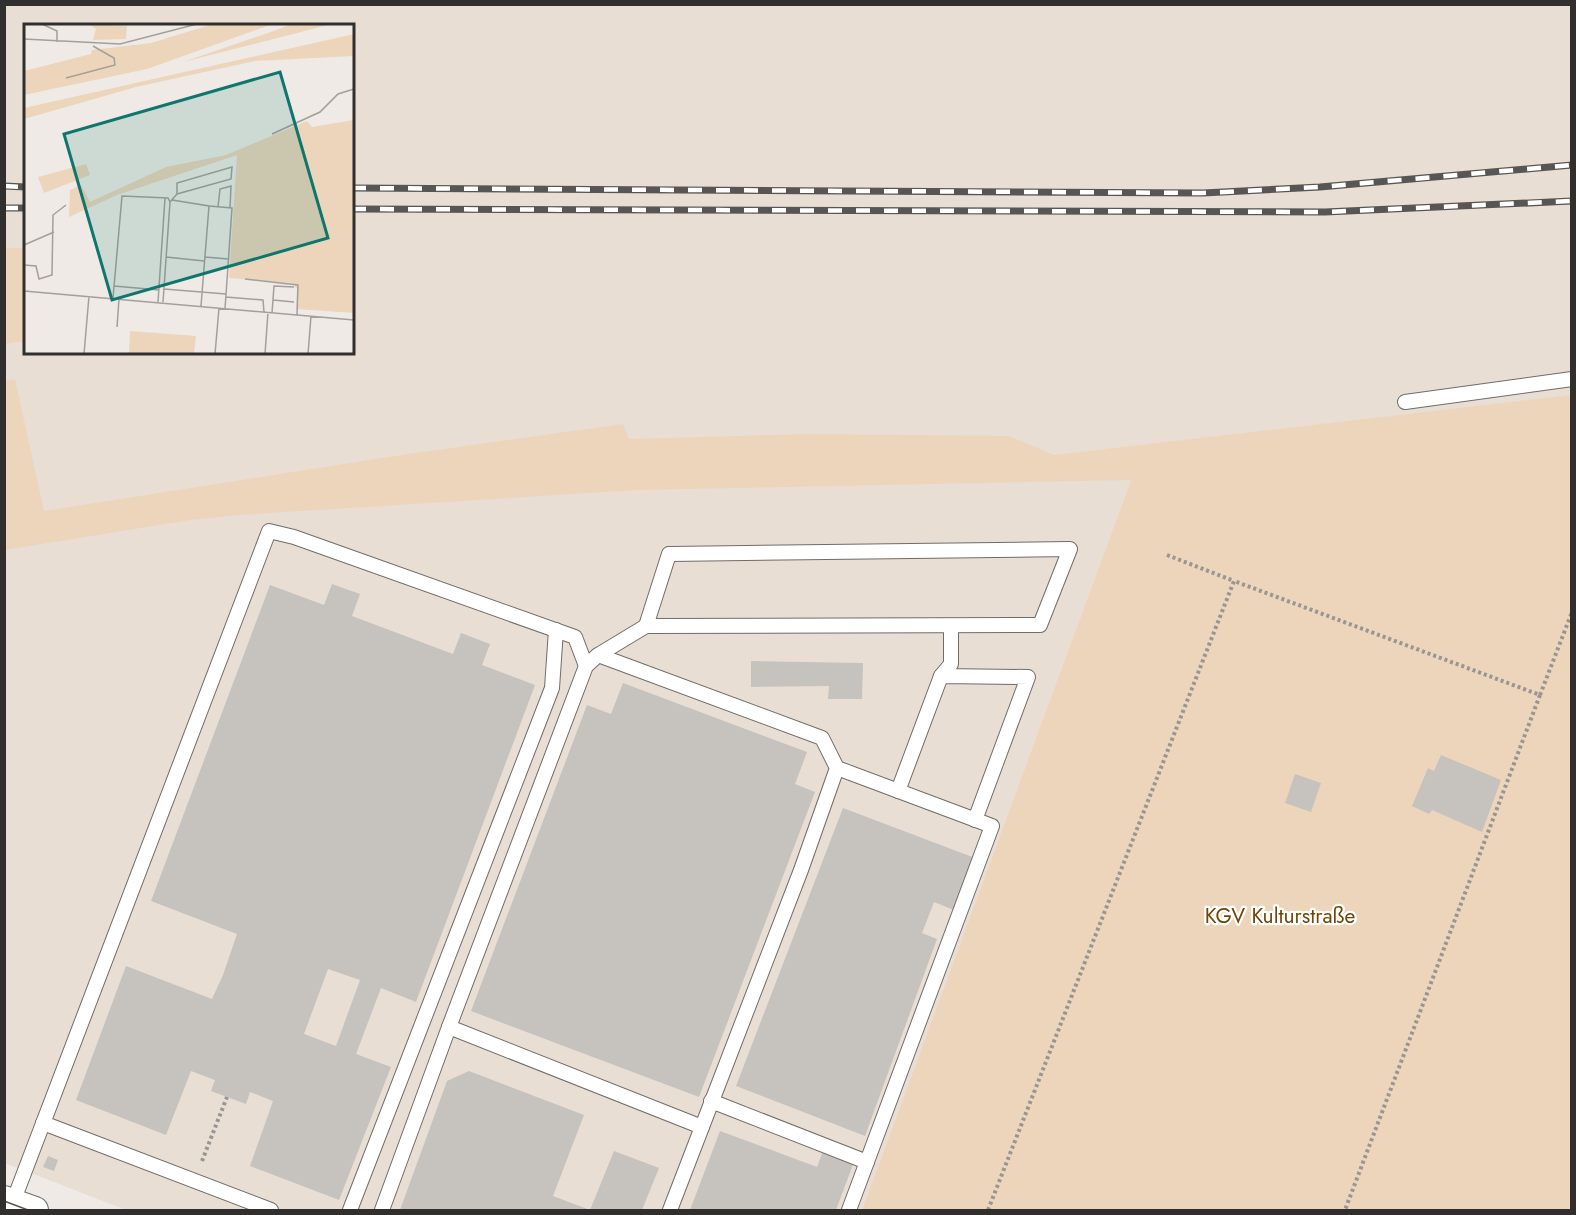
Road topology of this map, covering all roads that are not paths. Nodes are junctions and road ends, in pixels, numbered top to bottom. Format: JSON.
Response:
{"nodes":[{"id":1,"x":1572,"y":379,"type":"edge"},
{"id":2,"x":1405,"y":402,"type":"dead end"},
{"id":3,"x":951,"y":626,"type":"junction"},
{"id":4,"x":646,"y":627,"type":"junction"},
{"id":5,"x":556,"y":630,"type":"junction"},
{"id":6,"x":598,"y":655,"type":"junction"},
{"id":7,"x":586,"y":666,"type":"junction"},
{"id":8,"x":941,"y":676,"type":"junction"},
{"id":9,"x":837,"y":768,"type":"junction"},
{"id":10,"x":898,"y":791,"type":"junction"},
{"id":11,"x":975,"y":820,"type":"junction"},
{"id":12,"x":448,"y":1027,"type":"junction"},
{"id":13,"x":711,"y":1101,"type":"junction"},
{"id":14,"x":43,"y":1123,"type":"junction"},
{"id":15,"x":702,"y":1127,"type":"junction"},
{"id":16,"x":867,"y":1162,"type":"junction"},
{"id":17,"x":17,"y":1204,"type":"edge"},
{"id":18,"x":271,"y":1210,"type":"edge"},
{"id":19,"x":350,"y":1210,"type":"edge"},
{"id":20,"x":382,"y":1210,"type":"edge"},
{"id":21,"x":670,"y":1210,"type":"edge"},
{"id":22,"x":849,"y":1210,"type":"edge"}],
"edges":[{"from":1,"to":2,"type":"lane"},
{"from":3,"to":4,"type":"lane"},
{"from":3,"to":4,"type":"lane"},
{"from":3,"to":8,"type":"lane"},
{"from":4,"to":6,"type":"lane"},
{"from":5,"to":7,"type":"lane"},
{"from":5,"to":14,"type":"lane"},
{"from":5,"to":19,"type":"lane"},
{"from":6,"to":7,"type":"lane"},
{"from":6,"to":9,"type":"lane"},
{"from":7,"to":12,"type":"lane"},
{"from":8,"to":10,"type":"lane"},
{"from":8,"to":11,"type":"lane"},
{"from":9,"to":10,"type":"lane"},
{"from":9,"to":13,"type":"lane"},
{"from":10,"to":11,"type":"lane"},
{"from":11,"to":16,"type":"lane"},
{"from":12,"to":15,"type":"lane"},
{"from":12,"to":20,"type":"lane"},
{"from":13,"to":15,"type":"lane"},
{"from":13,"to":16,"type":"lane"},
{"from":14,"to":17,"type":"lane"},
{"from":14,"to":18,"type":"lane"},
{"from":15,"to":21,"type":"lane"},
{"from":16,"to":22,"type":"lane"}]}
